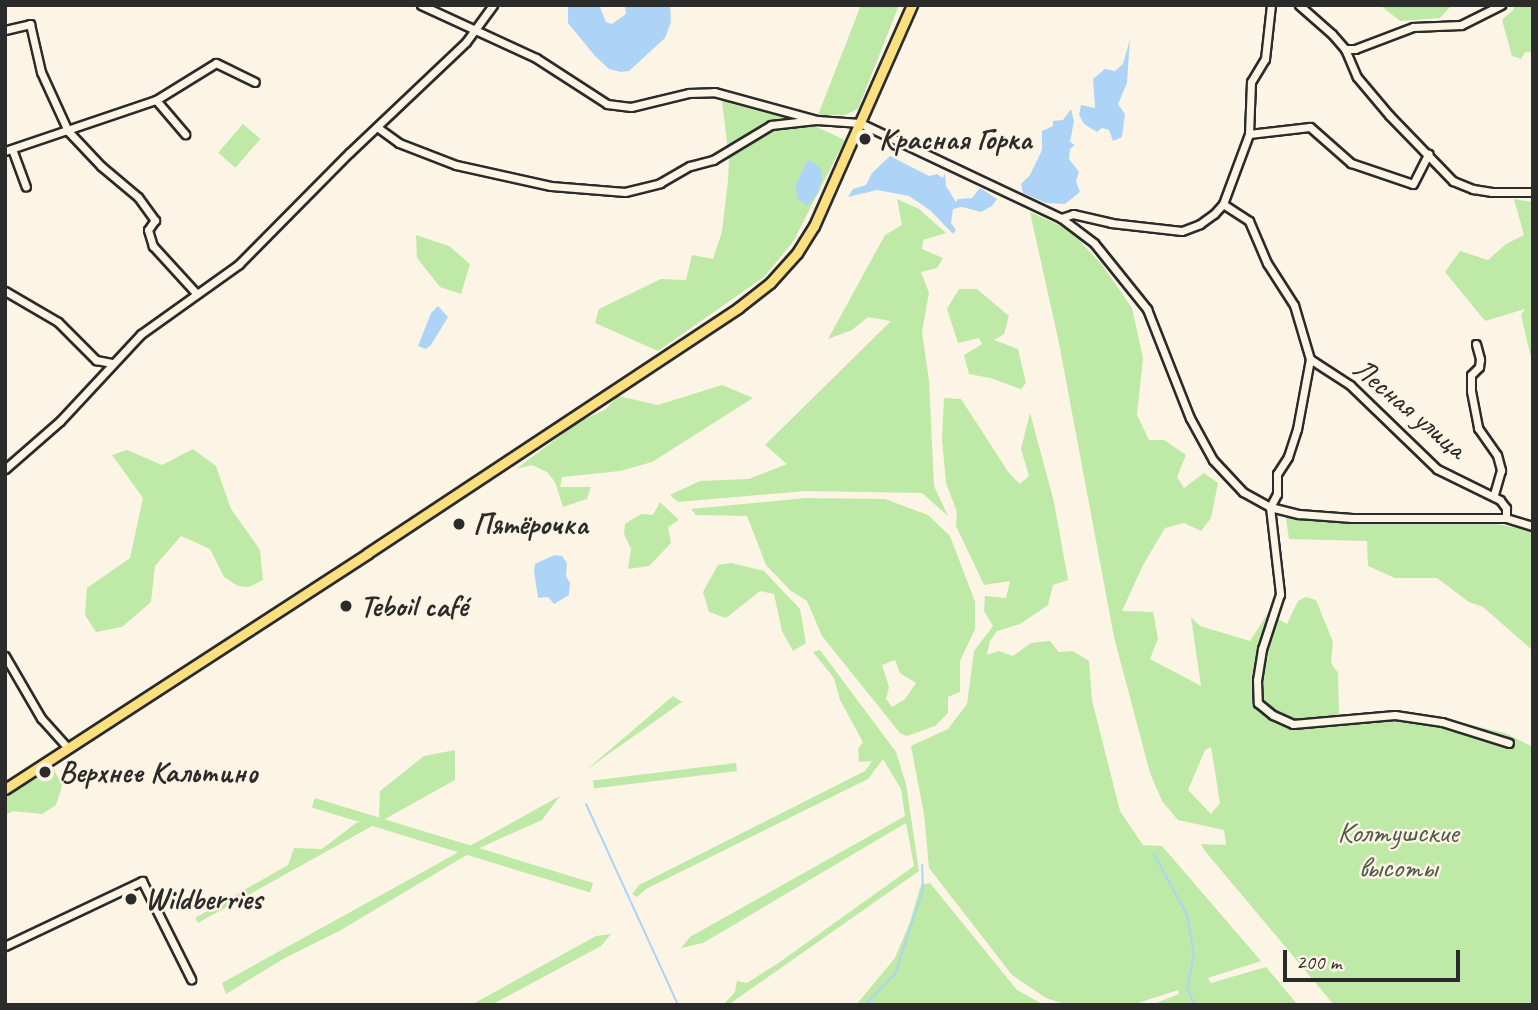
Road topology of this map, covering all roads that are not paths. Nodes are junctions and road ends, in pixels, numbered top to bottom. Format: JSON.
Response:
{"nodes":[{"id":1,"x":421,"y":5,"type":"edge"},
{"id":2,"x":493,"y":5,"type":"edge"},
{"id":3,"x":912,"y":5,"type":"edge"},
{"id":4,"x":1270,"y":5,"type":"edge"},
{"id":5,"x":1299,"y":5,"type":"edge"},
{"id":6,"x":1502,"y":5,"type":"edge"},
{"id":7,"x":5,"y":30,"type":"edge"},
{"id":8,"x":477,"y":30,"type":"junction"},
{"id":9,"x":1345,"y":49,"type":"junction"},
{"id":10,"x":255,"y":82,"type":"dead end"},
{"id":11,"x":156,"y":100,"type":"junction"},
{"id":12,"x":817,"y":120,"type":"junction"},
{"id":13,"x":860,"y":123,"type":"junction"},
{"id":14,"x":377,"y":127,"type":"junction"},
{"id":15,"x":68,"y":131,"type":"junction"},
{"id":16,"x":185,"y":134,"type":"dead end"},
{"id":17,"x":1249,"y":134,"type":"junction"},
{"id":18,"x":8,"y":150,"type":"edge"},
{"id":19,"x":1428,"y":154,"type":"junction"},
{"id":20,"x":26,"y":187,"type":"dead end"},
{"id":21,"x":1533,"y":192,"type":"edge"},
{"id":22,"x":1223,"y":204,"type":"junction"},
{"id":23,"x":1061,"y":218,"type":"junction"},
{"id":24,"x":5,"y":291,"type":"edge"},
{"id":25,"x":196,"y":293,"type":"junction"},
{"id":26,"x":1476,"y":344,"type":"dead end"},
{"id":27,"x":1310,"y":359,"type":"junction"},
{"id":28,"x":96,"y":360,"type":"junction"},
{"id":29,"x":114,"y":362,"type":"junction"},
{"id":30,"x":100,"y":378,"type":"junction"},
{"id":31,"x":5,"y":469,"type":"edge"},
{"id":32,"x":1494,"y":495,"type":"junction"},
{"id":33,"x":1270,"y":507,"type":"junction"},
{"id":34,"x":1506,"y":518,"type":"junction"},
{"id":35,"x":1533,"y":526,"type":"edge"},
{"id":36,"x":5,"y":656,"type":"edge"},
{"id":37,"x":1509,"y":743,"type":"dead end"},
{"id":38,"x":68,"y":748,"type":"junction"},
{"id":39,"x":5,"y":789,"type":"edge"},
{"id":40,"x":5,"y":946,"type":"edge"},
{"id":41,"x":191,"y":979,"type":"dead end"}],
"edges":[{"from":1,"to":8,"type":"street"},
{"from":2,"to":8,"type":"street"},
{"from":3,"to":13,"type":"main road"},
{"from":4,"to":17,"type":"street"},
{"from":5,"to":9,"type":"street"},
{"from":6,"to":9,"type":"street"},
{"from":7,"to":15,"type":"street"},
{"from":8,"to":12,"type":"street"},
{"from":8,"to":14,"type":"street"},
{"from":9,"to":19,"type":"street"},
{"from":10,"to":11,"type":"street"},
{"from":11,"to":15,"type":"street"},
{"from":11,"to":16,"type":"street"},
{"from":12,"to":13,"type":"street"},
{"from":12,"to":14,"type":"street"},
{"from":13,"to":23,"type":"street"},
{"from":13,"to":38,"type":"main road"},
{"from":14,"to":25,"type":"street"},
{"from":15,"to":18,"type":"street"},
{"from":15,"to":25,"type":"street"},
{"from":17,"to":19,"type":"street"},
{"from":17,"to":22,"type":"street"},
{"from":18,"to":20,"type":"street"},
{"from":19,"to":21,"type":"street"},
{"from":22,"to":23,"type":"street"},
{"from":22,"to":27,"type":"street","name":"Лесная улица"},
{"from":23,"to":33,"type":"street"},
{"from":24,"to":28,"type":"street"},
{"from":25,"to":29,"type":"street"},
{"from":26,"to":32,"type":"street"},
{"from":27,"to":32,"type":"street","name":"Лесная улица"},
{"from":27,"to":33,"type":"street","name":"Лесная улица"},
{"from":28,"to":29,"type":"street"},
{"from":28,"to":30,"type":"street"},
{"from":29,"to":30,"type":"street"},
{"from":30,"to":31,"type":"street"},
{"from":32,"to":34,"type":"street"},
{"from":33,"to":34,"type":"street"},
{"from":33,"to":37,"type":"street","name":"Лесная улица"},
{"from":34,"to":35,"type":"street"},
{"from":36,"to":38,"type":"street"},
{"from":38,"to":39,"type":"main road"},
{"from":40,"to":41,"type":"street"}]}
